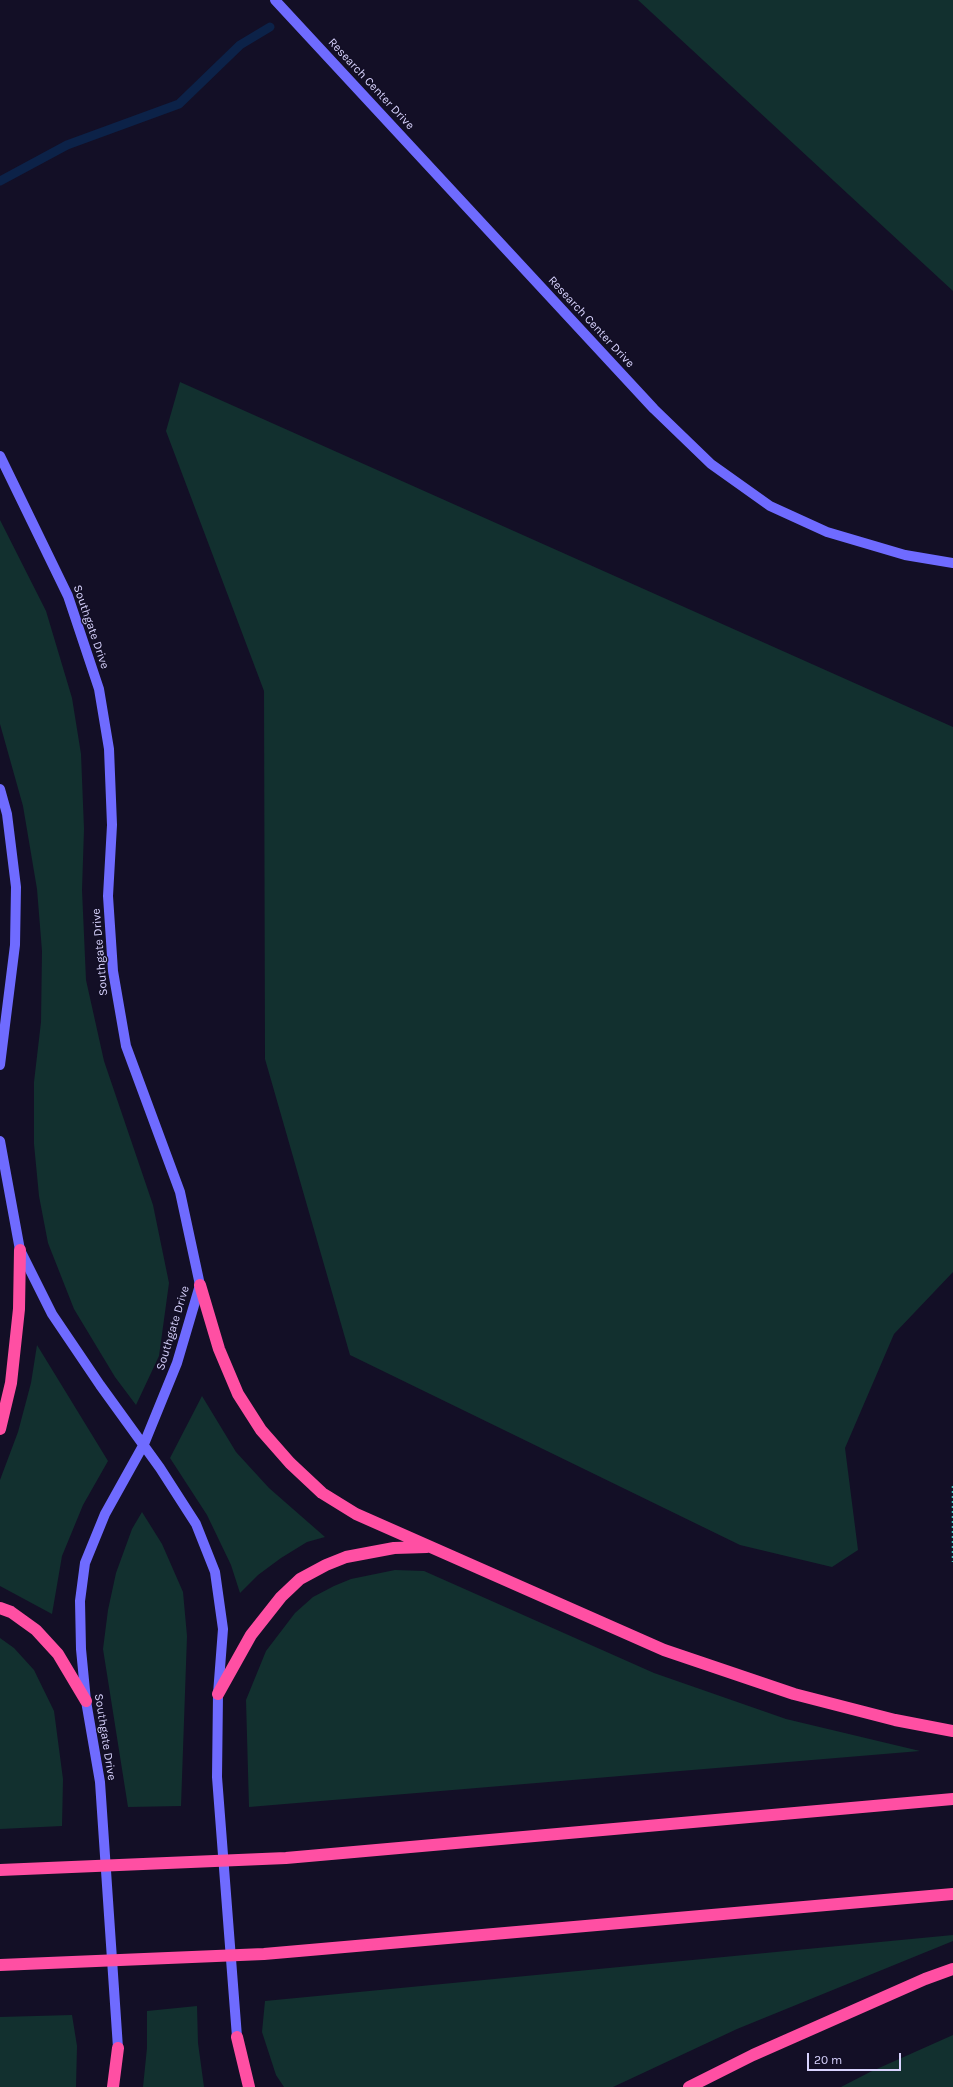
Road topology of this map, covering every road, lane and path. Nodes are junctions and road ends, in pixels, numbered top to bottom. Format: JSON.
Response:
{"nodes":[{"id":1,"x":275,"y":0,"type":"edge"},
{"id":2,"x":0,"y":456,"type":"edge"},
{"id":3,"x":953,"y":563,"type":"edge"},
{"id":4,"x":0,"y":789,"type":"edge"},
{"id":5,"x":0,"y":1065,"type":"edge"},
{"id":6,"x":0,"y":1141,"type":"edge"},
{"id":7,"x":20,"y":1250,"type":"junction"},
{"id":8,"x":200,"y":1284,"type":"junction"},
{"id":9,"x":0,"y":1429,"type":"edge"},
{"id":10,"x":144,"y":1444,"type":"junction"},
{"id":11,"x":953,"y":1486,"type":"edge"},
{"id":12,"x":432,"y":1547,"type":"junction"},
{"id":13,"x":953,"y":1562,"type":"edge"},
{"id":14,"x":0,"y":1608,"type":"edge"},
{"id":15,"x":218,"y":1694,"type":"junction"},
{"id":16,"x":86,"y":1701,"type":"junction"},
{"id":17,"x":953,"y":1730,"type":"edge"},
{"id":18,"x":953,"y":1799,"type":"edge"},
{"id":19,"x":0,"y":1870,"type":"edge"},
{"id":20,"x":953,"y":1894,"type":"edge"},
{"id":21,"x":0,"y":1965,"type":"edge"},
{"id":22,"x":953,"y":1969,"type":"edge"},
{"id":23,"x":237,"y":2037,"type":"joint"},
{"id":24,"x":118,"y":2048,"type":"joint"},
{"id":25,"x":113,"y":2087,"type":"edge"},
{"id":26,"x":249,"y":2087,"type":"edge"},
{"id":27,"x":689,"y":2087,"type":"edge"}],
"edges":[{"from":1,"to":3,"type":"main road","name":"Research Center Drive"},
{"from":2,"to":8,"type":"main road","name":"Southgate Drive"},
{"from":4,"to":5,"type":"main road"},
{"from":6,"to":7,"type":"main road"},
{"from":7,"to":9,"type":"highway"},
{"from":7,"to":10,"type":"main road"},
{"from":8,"to":10,"type":"main road","name":"Southgate Drive"},
{"from":8,"to":12,"type":"highway"},
{"from":10,"to":15,"type":"main road"},
{"from":10,"to":16,"type":"main road","name":"Southgate Drive"},
{"from":11,"to":13,"type":"path"},
{"from":12,"to":15,"type":"highway"},
{"from":12,"to":17,"type":"highway"},
{"from":14,"to":16,"type":"highway"},
{"from":15,"to":23,"type":"main road"},
{"from":16,"to":24,"type":"main road","name":"Southgate Drive"},
{"from":18,"to":19,"type":"highway"},
{"from":20,"to":21,"type":"highway"},
{"from":22,"to":27,"type":"highway"},
{"from":23,"to":26,"type":"highway"},
{"from":24,"to":25,"type":"highway"}]}
